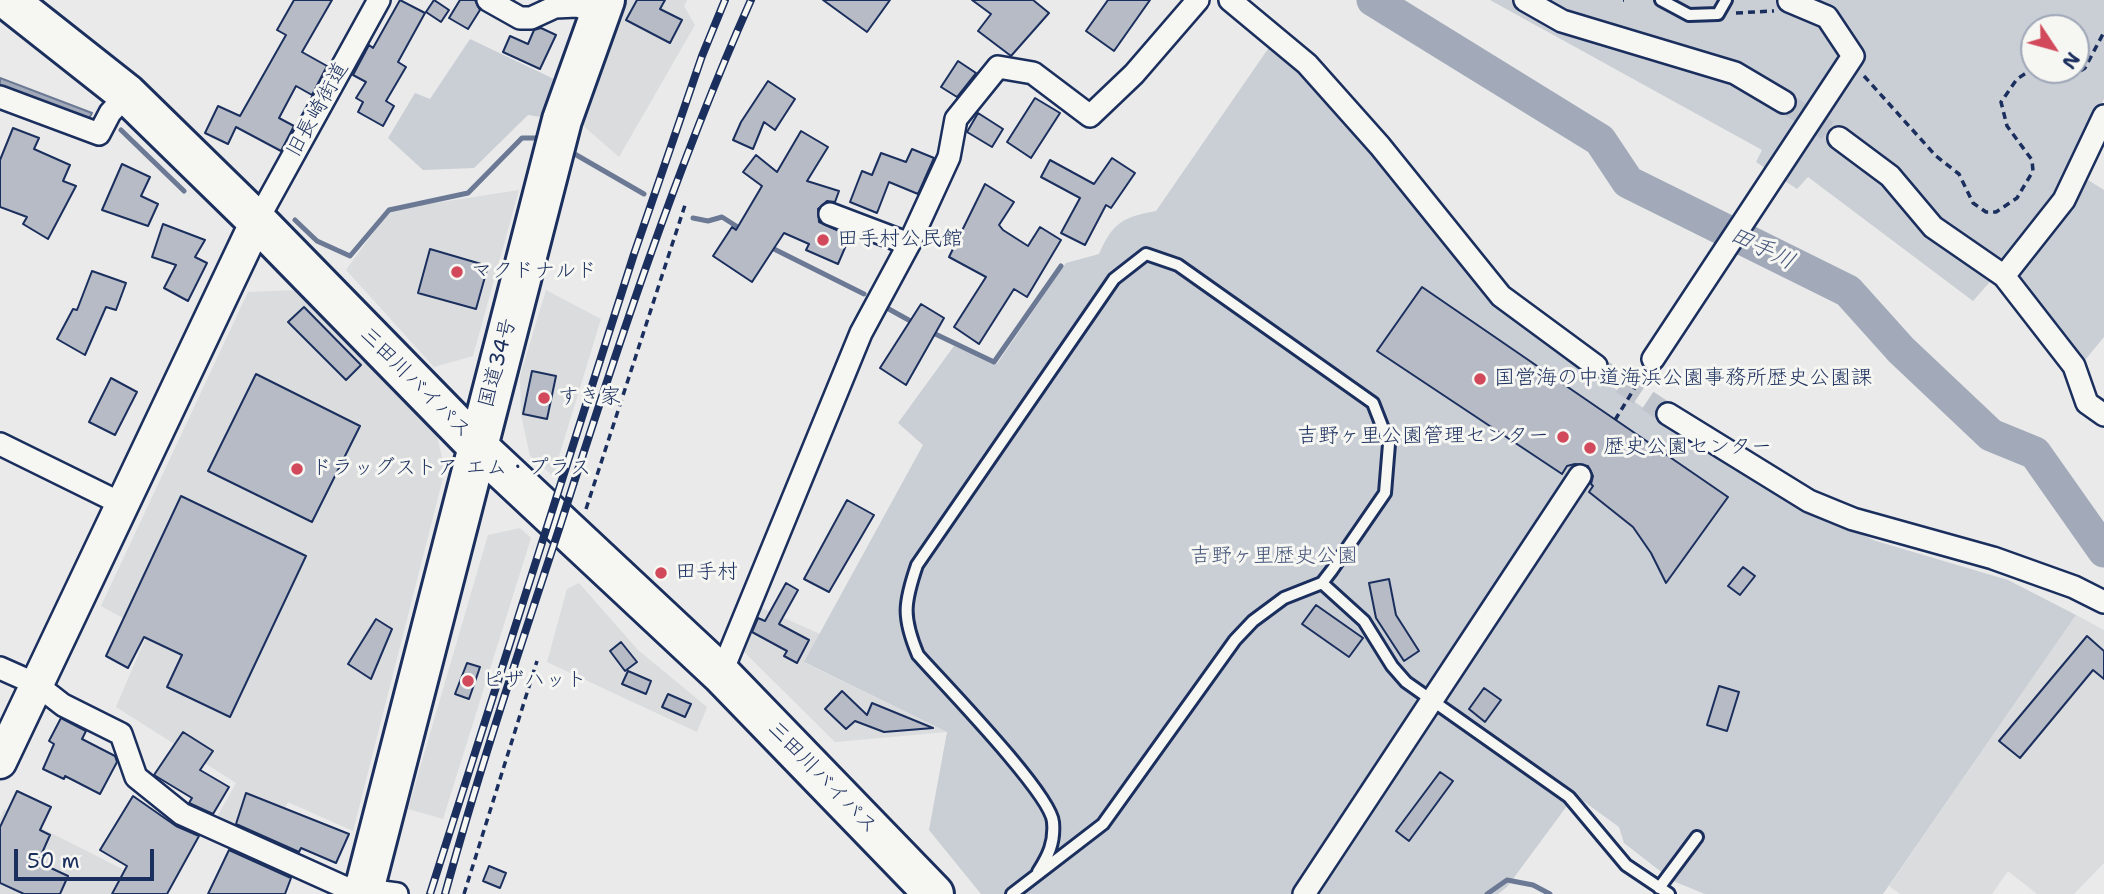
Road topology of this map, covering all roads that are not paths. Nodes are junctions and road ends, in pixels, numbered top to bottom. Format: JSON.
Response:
{"nodes":[{"id":1,"x":8,"y":0,"type":"edge"},
{"id":2,"x":379,"y":0,"type":"edge"},
{"id":3,"x":488,"y":0,"type":"edge"},
{"id":4,"x":1198,"y":0,"type":"edge"},
{"id":5,"x":1230,"y":0,"type":"edge"},
{"id":6,"x":1525,"y":0,"type":"edge"},
{"id":7,"x":1661,"y":0,"type":"edge"},
{"id":8,"x":1726,"y":0,"type":"edge"},
{"id":9,"x":1790,"y":0,"type":"edge"},
{"id":10,"x":603,"y":6,"type":"edge"},
{"id":11,"x":127,"y":94,"type":"junction"},
{"id":12,"x":0,"y":97,"type":"edge"},
{"id":13,"x":1784,"y":102,"type":"tunnel mouth"},
{"id":14,"x":2102,"y":126,"type":"edge"},
{"id":15,"x":1839,"y":138,"type":"tunnel mouth"},
{"id":16,"x":830,"y":214,"type":"dead end"},
{"id":17,"x":257,"y":221,"type":"junction"},
{"id":18,"x":909,"y":244,"type":"junction"},
{"id":19,"x":2004,"y":276,"type":"junction"},
{"id":20,"x":1649,"y":365,"type":"road end"},
{"id":21,"x":1596,"y":366,"type":"tunnel mouth"},
{"id":22,"x":1668,"y":414,"type":"tunnel mouth"},
{"id":23,"x":2104,"y":415,"type":"edge"},
{"id":24,"x":0,"y":444,"type":"edge"},
{"id":25,"x":476,"y":445,"type":"junction"},
{"id":26,"x":1580,"y":476,"type":"dead end"},
{"id":27,"x":124,"y":505,"type":"junction"},
{"id":28,"x":1322,"y":583,"type":"junction"},
{"id":29,"x":2104,"y":602,"type":"edge"},
{"id":30,"x":0,"y":668,"type":"edge"},
{"id":31,"x":721,"y":674,"type":"junction"},
{"id":32,"x":36,"y":684,"type":"junction"},
{"id":33,"x":1432,"y":701,"type":"junction"},
{"id":34,"x":0,"y":762,"type":"edge"},
{"id":35,"x":1697,"y":837,"type":"dead end"},
{"id":36,"x":1038,"y":872,"type":"junction"},
{"id":37,"x":1664,"y":891,"type":"edge"},
{"id":38,"x":375,"y":893,"type":"edge"},
{"id":39,"x":934,"y":894,"type":"edge"},
{"id":40,"x":1012,"y":894,"type":"edge"},
{"id":41,"x":1304,"y":894,"type":"edge"}],
"edges":[{"from":1,"to":11,"type":"highway","name":"三田川バイパス"},
{"from":2,"to":17,"type":"street","name":"旧長崎街道"},
{"from":3,"to":10,"type":"street"},
{"from":4,"to":18,"type":"street"},
{"from":5,"to":21,"type":"street"},
{"from":6,"to":13,"type":"street"},
{"from":7,"to":8,"type":"lane"},
{"from":9,"to":20,"type":"street"},
{"from":10,"to":25,"type":"highway","name":"国道34号"},
{"from":11,"to":12,"type":"street"},
{"from":11,"to":17,"type":"highway","name":"三田川バイパス"},
{"from":14,"to":19,"type":"street"},
{"from":15,"to":19,"type":"street"},
{"from":16,"to":18,"type":"street"},
{"from":17,"to":25,"type":"highway","name":"三田川バイパス"},
{"from":17,"to":27,"type":"street"},
{"from":18,"to":31,"type":"street"},
{"from":19,"to":23,"type":"street"},
{"from":22,"to":29,"type":"street"},
{"from":24,"to":27,"type":"street"},
{"from":25,"to":31,"type":"highway","name":"三田川バイパス"},
{"from":25,"to":38,"type":"highway","name":"国道34号"},
{"from":26,"to":33,"type":"street"},
{"from":27,"to":32,"type":"street"},
{"from":28,"to":33,"type":"lane"},
{"from":28,"to":36,"type":"lane"},
{"from":28,"to":36,"type":"lane"},
{"from":30,"to":32,"type":"street"},
{"from":31,"to":39,"type":"highway","name":"三田川バイパス"},
{"from":32,"to":34,"type":"street"},
{"from":32,"to":38,"type":"street"},
{"from":33,"to":37,"type":"lane"},
{"from":33,"to":41,"type":"street"},
{"from":35,"to":37,"type":"lane"},
{"from":36,"to":40,"type":"lane"}]}
